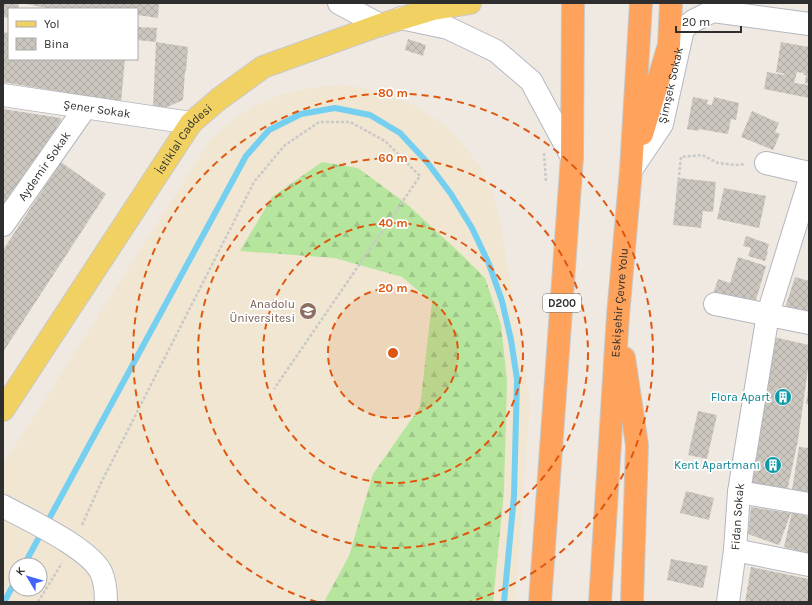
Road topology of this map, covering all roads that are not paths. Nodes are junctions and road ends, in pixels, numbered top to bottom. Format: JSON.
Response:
{"nodes":[{"id":1,"x":339,"y":3,"type":"edge"},
{"id":2,"x":470,"y":3,"type":"edge"},
{"id":3,"x":573,"y":3,"type":"edge"},
{"id":4,"x":641,"y":3,"type":"edge"},
{"id":5,"x":671,"y":3,"type":"edge"},
{"id":6,"x":433,"y":6,"type":"edge"},
{"id":7,"x":714,"y":7,"type":"edge"},
{"id":8,"x":402,"y":18,"type":"junction"},
{"id":9,"x":809,"y":24,"type":"edge"},
{"id":10,"x":380,"y":25,"type":"junction"},
{"id":11,"x":3,"y":95,"type":"edge"},
{"id":12,"x":85,"y":108,"type":"junction"},
{"id":13,"x":191,"y":123,"type":"junction"},
{"id":14,"x":572,"y":158,"type":"junction"},
{"id":15,"x":766,"y":163,"type":"road end"},
{"id":16,"x":631,"y":170,"type":"junction"},
{"id":17,"x":809,"y":173,"type":"edge"},
{"id":18,"x":809,"y":182,"type":"edge"},
{"id":19,"x":3,"y":225,"type":"edge"},
{"id":20,"x":715,"y":304,"type":"dead end"},
{"id":21,"x":768,"y":314,"type":"junction"},
{"id":22,"x":618,"y":315,"type":"junction"},
{"id":23,"x":809,"y":323,"type":"edge"},
{"id":24,"x":3,"y":410,"type":"edge"},
{"id":25,"x":740,"y":492,"type":"junction"},
{"id":26,"x":809,"y":504,"type":"edge"},
{"id":27,"x":7,"y":508,"type":"edge"},
{"id":28,"x":735,"y":550,"type":"junction"},
{"id":29,"x":809,"y":565,"type":"edge"},
{"id":30,"x":106,"y":602,"type":"edge"},
{"id":31,"x":540,"y":602,"type":"edge"},
{"id":32,"x":600,"y":602,"type":"edge"},
{"id":33,"x":632,"y":602,"type":"edge"},
{"id":34,"x":728,"y":602,"type":"edge"}],
"edges":[{"from":1,"to":10,"type":"street"},
{"from":2,"to":6,"type":"main road","name":"İstiklal Caddesi"},
{"from":3,"to":14,"type":"highway","number":"D200"},
{"from":4,"to":16,"type":"highway","name":"Eskişehir Çevre Yolu"},
{"from":5,"to":16,"type":"highway"},
{"from":6,"to":8,"type":"main road","name":"İstiklal Caddesi"},
{"from":7,"to":9,"type":"street","name":"Şimşek Sokak"},
{"from":7,"to":16,"type":"street","name":"Şimşek Sokak"},
{"from":8,"to":10,"type":"main road","name":"İstiklal Caddesi"},
{"from":8,"to":14,"type":"street"},
{"from":10,"to":13,"type":"main road","name":"İstiklal Caddesi"},
{"from":11,"to":12,"type":"street","name":"Şener Sokak"},
{"from":12,"to":13,"type":"street","name":"Şener Sokak"},
{"from":12,"to":19,"type":"street","name":"Aydemir Sokak"},
{"from":13,"to":24,"type":"main road","name":"İstiklal Caddesi"},
{"from":14,"to":31,"type":"highway","number":"D200"},
{"from":15,"to":17,"type":"street"},
{"from":16,"to":22,"type":"highway","name":"Eskişehir Çevre Yolu"},
{"from":18,"to":21,"type":"street","name":"Fidan Sokak"},
{"from":20,"to":21,"type":"street"},
{"from":21,"to":23,"type":"street"},
{"from":21,"to":25,"type":"street","name":"Fidan Sokak"},
{"from":22,"to":32,"type":"highway","name":"Eskişehir Çevre Yolu"},
{"from":22,"to":33,"type":"highway"},
{"from":25,"to":26,"type":"street"},
{"from":25,"to":28,"type":"street","name":"Fidan Sokak"},
{"from":27,"to":30,"type":"street"},
{"from":28,"to":29,"type":"street"},
{"from":28,"to":34,"type":"street","name":"Fidan Sokak"}]}
